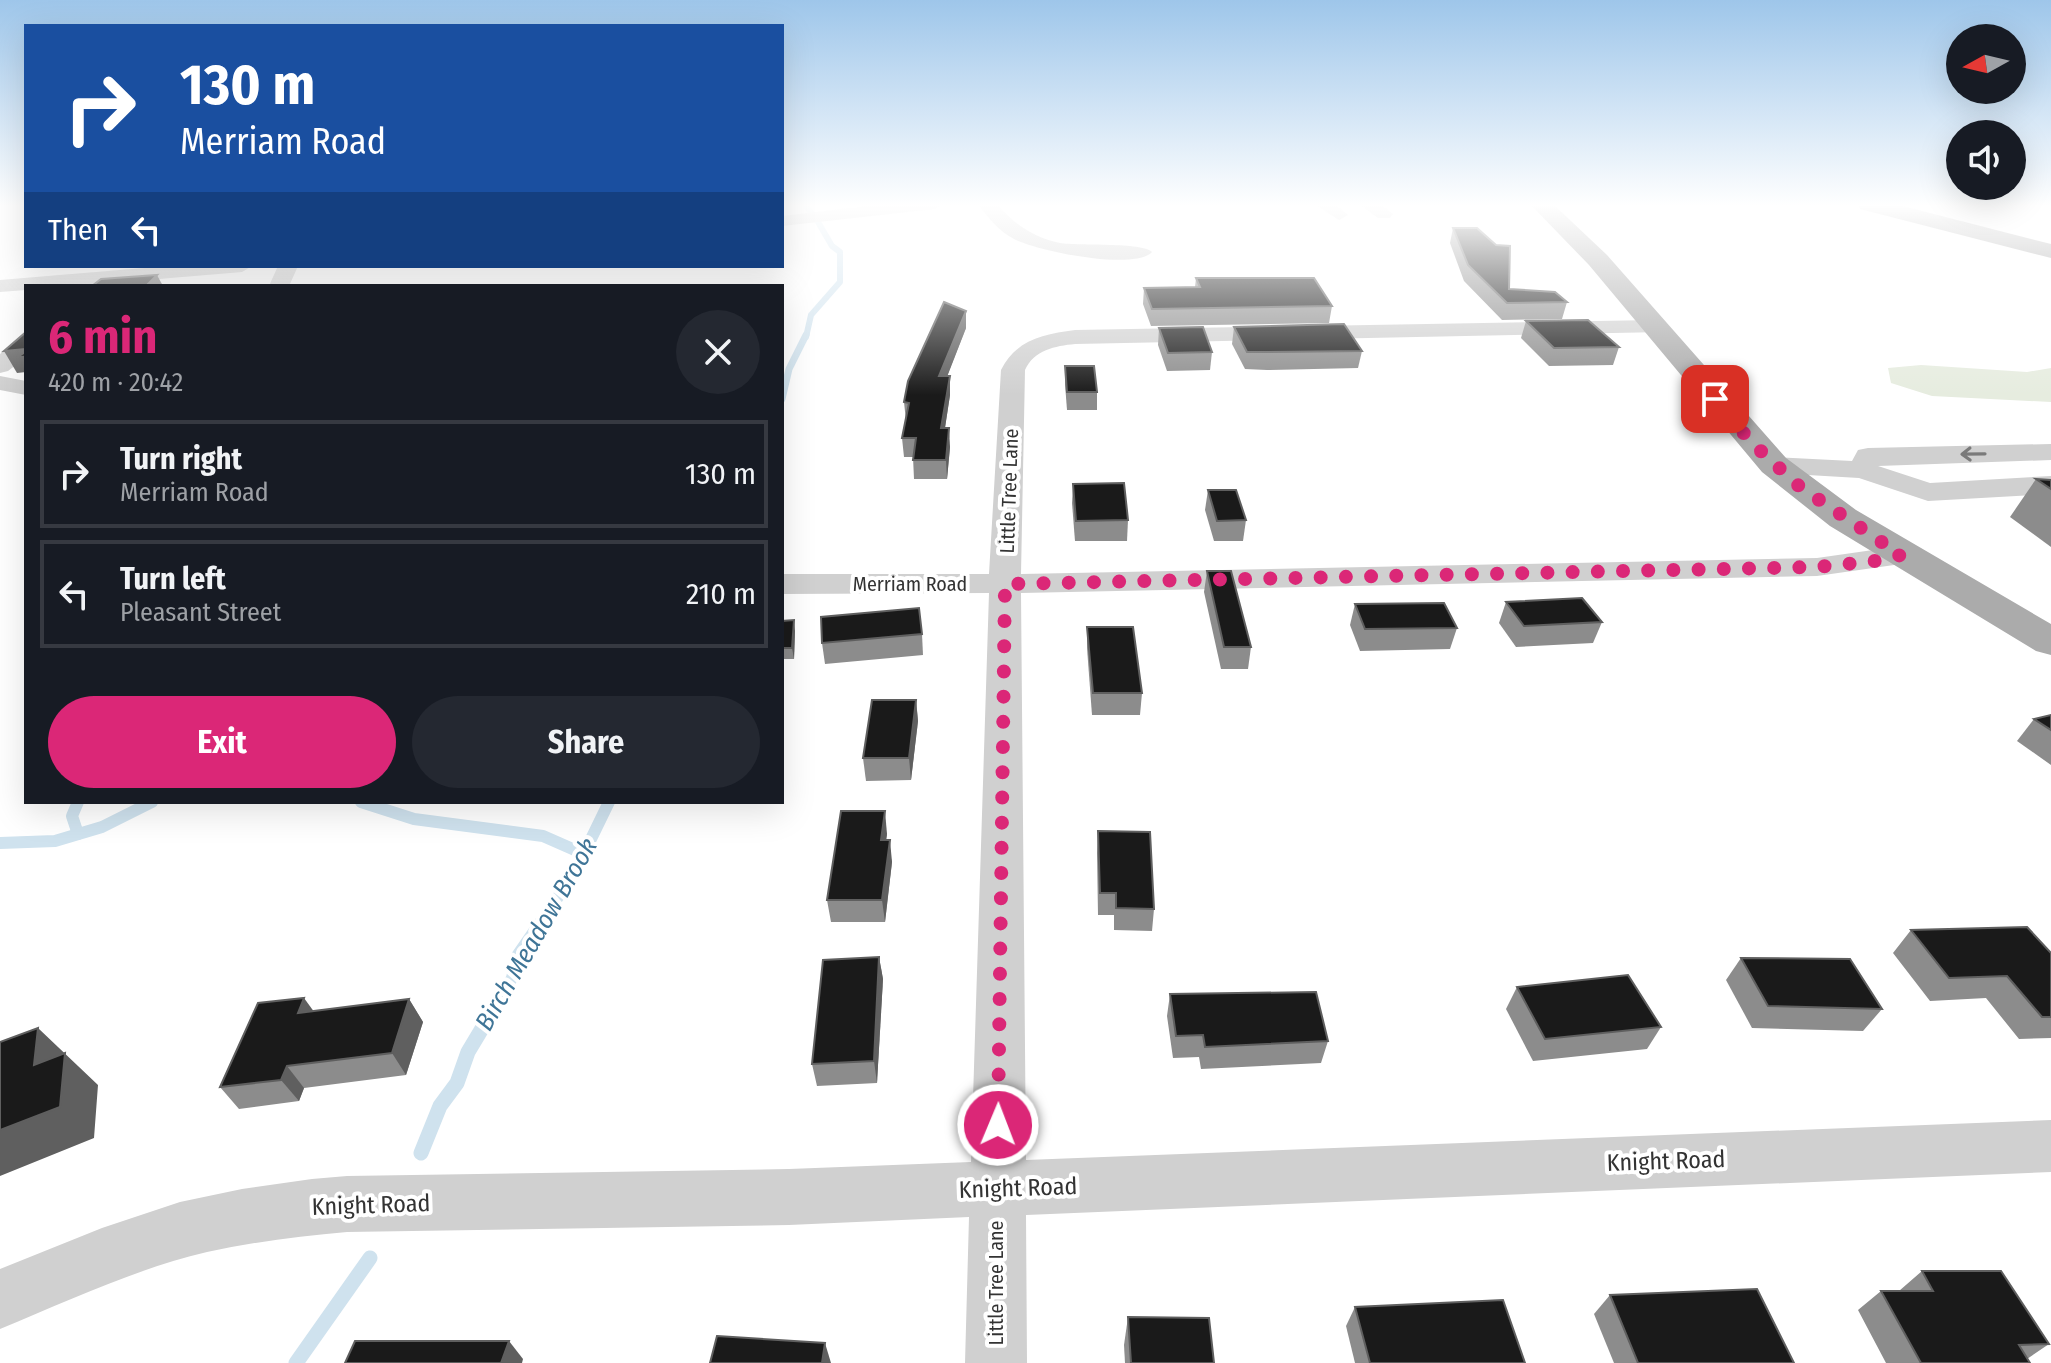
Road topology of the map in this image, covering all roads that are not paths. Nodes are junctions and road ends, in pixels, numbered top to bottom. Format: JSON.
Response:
{"nodes":[{"id":1,"x":219,"y":268,"type":"edge"},
{"id":2,"x":1605,"y":268,"type":"edge"},
{"id":3,"x":172,"y":272,"type":"junction"},
{"id":4,"x":24,"y":284,"type":"edge"},
{"id":5,"x":25,"y":284,"type":"edge"},
{"id":6,"x":139,"y":284,"type":"edge"},
{"id":7,"x":0,"y":286,"type":"edge"},
{"id":8,"x":1655,"y":327,"type":"junction"},
{"id":9,"x":24,"y":347,"type":"edge"},
{"id":10,"x":0,"y":366,"type":"edge"},
{"id":11,"x":0,"y":383,"type":"edge"},
{"id":12,"x":24,"y":388,"type":"edge"},
{"id":13,"x":2051,"y":452,"type":"edge"},
{"id":14,"x":1774,"y":465,"type":"junction"},
{"id":15,"x":1862,"y":470,"type":"junction"},
{"id":16,"x":2051,"y":485,"type":"edge"},
{"id":17,"x":1901,"y":555,"type":"junction"},
{"id":18,"x":784,"y":584,"type":"edge"},
{"id":19,"x":1005,"y":584,"type":"junction"},
{"id":20,"x":2051,"y":642,"type":"edge"},
{"id":21,"x":2051,"y":1146,"type":"edge"},
{"id":22,"x":997,"y":1189,"type":"junction"},
{"id":23,"x":0,"y":1299,"type":"edge"},
{"id":24,"x":996,"y":1363,"type":"edge"}],
"edges":[{"from":1,"to":3,"type":"street"},
{"from":2,"to":8,"type":"main road"},
{"from":3,"to":5,"type":"street"},
{"from":3,"to":6,"type":"street"},
{"from":4,"to":7,"type":"street"},
{"from":8,"to":14,"type":"main road"},
{"from":8,"to":19,"type":"street","name":"Little Tree Lane"},
{"from":9,"to":10,"type":"street"},
{"from":11,"to":12,"type":"street"},
{"from":13,"to":15,"type":"street","one_way":true},
{"from":14,"to":15,"type":"street"},
{"from":14,"to":17,"type":"main road"},
{"from":15,"to":16,"type":"street"},
{"from":17,"to":19,"type":"street","name":"Merriam Road"},
{"from":17,"to":20,"type":"main road"},
{"from":18,"to":19,"type":"street","name":"Merriam Road"},
{"from":19,"to":22,"type":"street","name":"Little Tree Lane"},
{"from":21,"to":22,"type":"street","name":"Knight Road"},
{"from":22,"to":23,"type":"street","name":"Knight Road"},
{"from":22,"to":24,"type":"street","name":"Little Tree Lane"}]}
